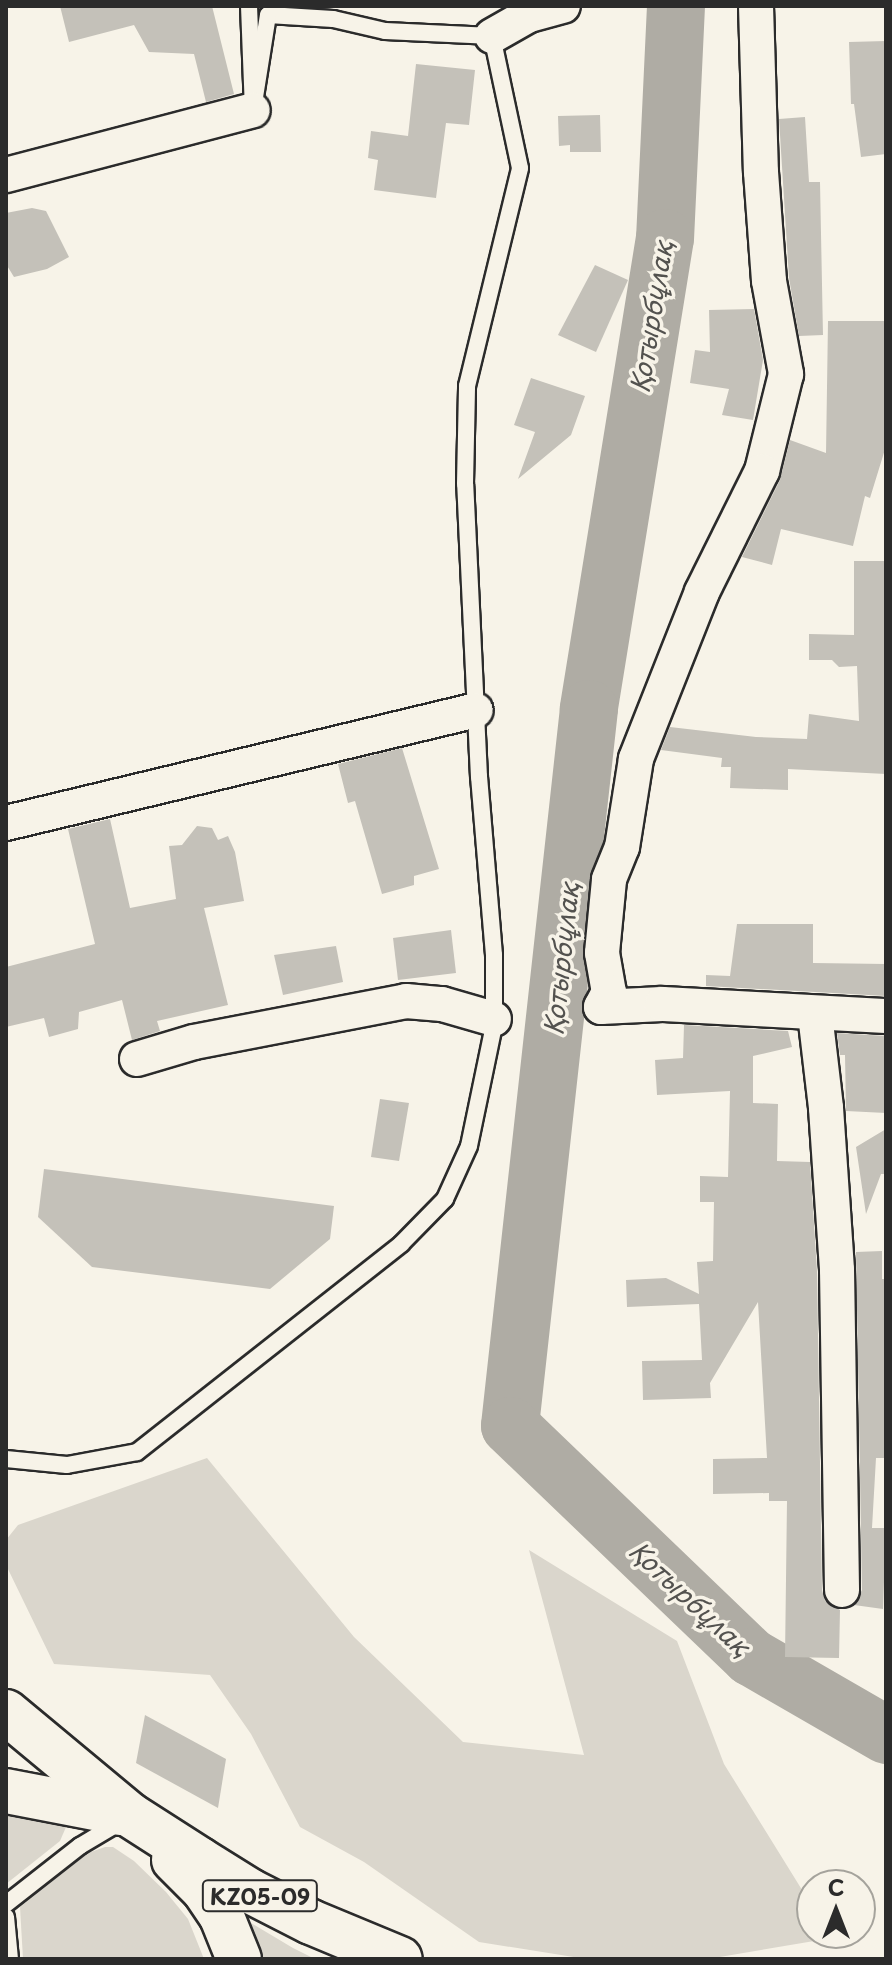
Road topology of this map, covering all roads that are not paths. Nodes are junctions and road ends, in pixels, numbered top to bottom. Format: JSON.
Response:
{"nodes":[{"id":1,"x":249,"y":6,"type":"edge"},
{"id":2,"x":563,"y":6,"type":"edge"},
{"id":3,"x":756,"y":6,"type":"edge"},
{"id":4,"x":492,"y":36,"type":"junction"},
{"id":5,"x":253,"y":110,"type":"junction"},
{"id":6,"x":6,"y":175,"type":"edge"},
{"id":7,"x":476,"y":710,"type":"junction"},
{"id":8,"x":6,"y":823,"type":"edge"},
{"id":9,"x":815,"y":1014,"type":"junction"},
{"id":10,"x":886,"y":1016,"type":"edge"},
{"id":11,"x":494,"y":1019,"type":"junction"},
{"id":12,"x":137,"y":1059,"type":"dead end"},
{"id":13,"x":6,"y":1459,"type":"edge"},
{"id":14,"x":842,"y":1590,"type":"dead end"},
{"id":15,"x":6,"y":1712,"type":"edge"},
{"id":16,"x":6,"y":1791,"type":"edge"},
{"id":17,"x":130,"y":1815,"type":"junction"},
{"id":18,"x":6,"y":1904,"type":"edge"},
{"id":19,"x":6,"y":1917,"type":"edge"},
{"id":20,"x":10,"y":1959,"type":"edge"},
{"id":21,"x":239,"y":1959,"type":"edge"},
{"id":22,"x":400,"y":1959,"type":"edge"}],
"edges":[{"from":1,"to":5,"type":"lane"},
{"from":2,"to":4,"type":"street"},
{"from":3,"to":9,"type":"street"},
{"from":4,"to":5,"type":"lane"},
{"from":4,"to":7,"type":"lane"},
{"from":5,"to":6,"type":"street"},
{"from":7,"to":8,"type":"street"},
{"from":7,"to":11,"type":"lane"},
{"from":9,"to":10,"type":"street"},
{"from":9,"to":14,"type":"street"},
{"from":11,"to":12,"type":"street"},
{"from":11,"to":13,"type":"lane"},
{"from":15,"to":17,"type":"main road"},
{"from":16,"to":17,"type":"main road","number":"KZ05-09"},
{"from":17,"to":18,"type":"lane"},
{"from":17,"to":21,"type":"main road","number":"KZ05-09"},
{"from":17,"to":22,"type":"main road","number":"KZ05-09"},
{"from":19,"to":20,"type":"lane"}]}
